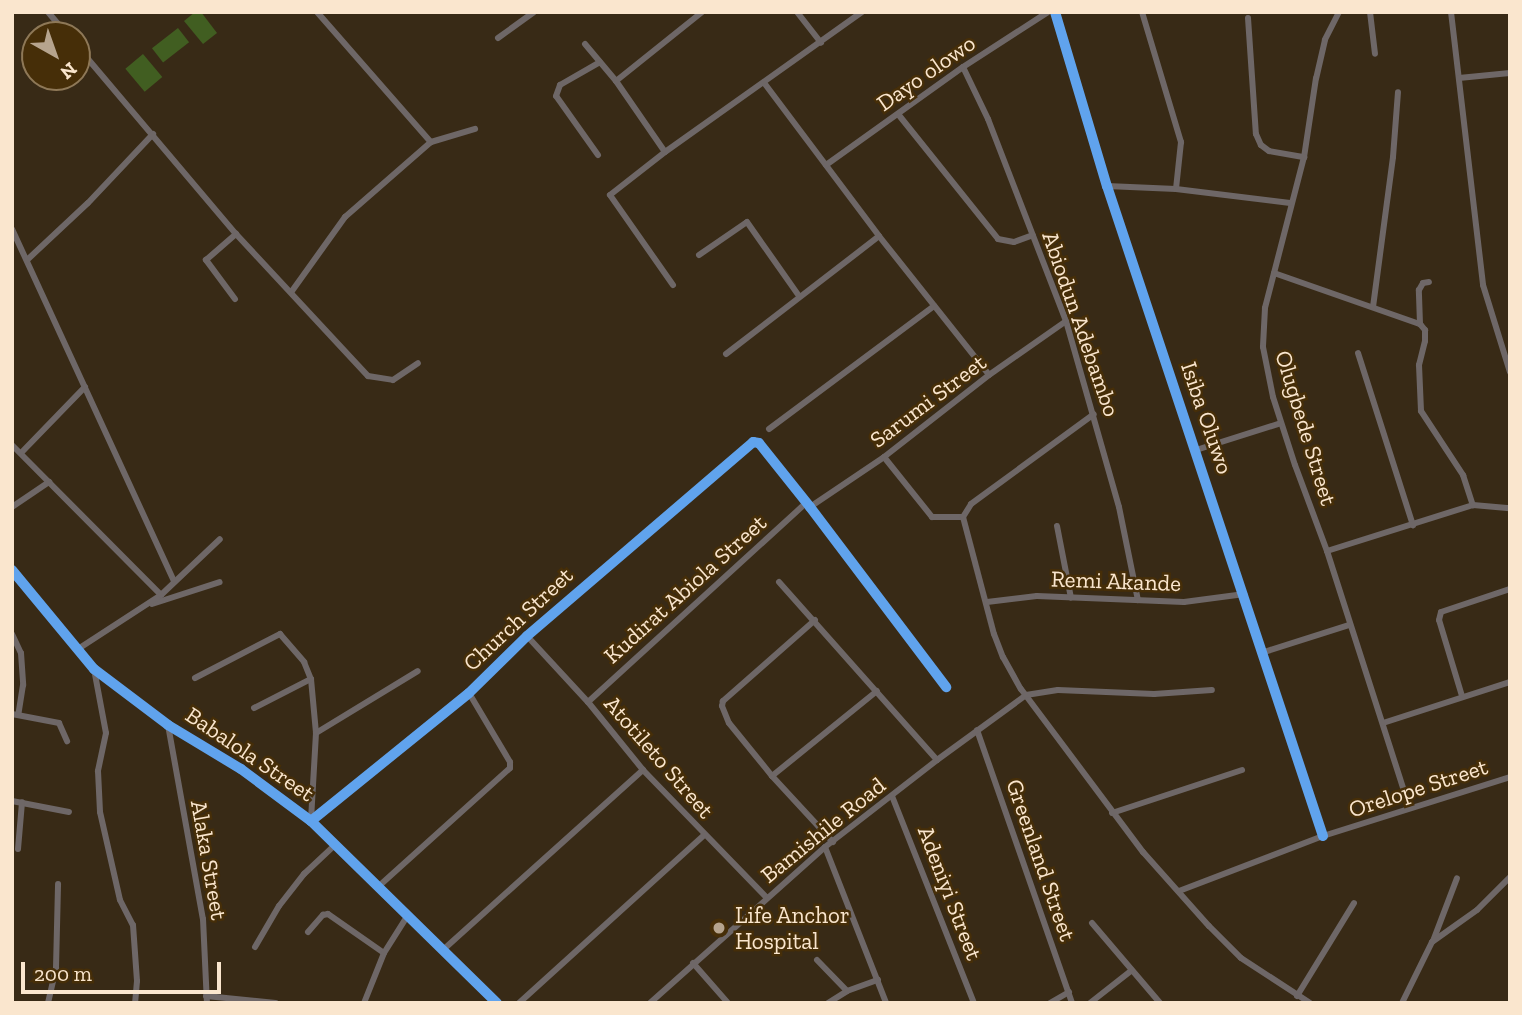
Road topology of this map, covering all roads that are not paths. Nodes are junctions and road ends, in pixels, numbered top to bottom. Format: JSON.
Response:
{"nodes":[{"id":1,"x":317,"y":12,"type":"edge"},
{"id":2,"x":534,"y":12,"type":"edge"},
{"id":3,"x":702,"y":12,"type":"edge"},
{"id":4,"x":797,"y":12,"type":"edge"},
{"id":5,"x":862,"y":12,"type":"edge"},
{"id":6,"x":1048,"y":12,"type":"edge"},
{"id":7,"x":1055,"y":12,"type":"edge"},
{"id":8,"x":1142,"y":12,"type":"edge"},
{"id":9,"x":1339,"y":12,"type":"edge"},
{"id":10,"x":1370,"y":12,"type":"edge"},
{"id":11,"x":1451,"y":12,"type":"edge"},
{"id":12,"x":1248,"y":18,"type":"dead end"},
{"id":13,"x":498,"y":38,"type":"dead end"},
{"id":14,"x":821,"y":43,"type":"junction"},
{"id":15,"x":585,"y":44,"type":"dead end"},
{"id":16,"x":1374,"y":54,"type":"dead end"},
{"id":17,"x":91,"y":62,"type":"edge"},
{"id":18,"x":600,"y":62,"type":"junction"},
{"id":19,"x":963,"y":67,"type":"junction"},
{"id":20,"x":1510,"y":73,"type":"edge"},
{"id":21,"x":1459,"y":78,"type":"junction"},
{"id":22,"x":616,"y":81,"type":"junction"},
{"id":23,"x":765,"y":84,"type":"junction"},
{"id":24,"x":1398,"y":92,"type":"dead end"},
{"id":25,"x":898,"y":114,"type":"junction"},
{"id":26,"x":475,"y":129,"type":"dead end"},
{"id":27,"x":153,"y":134,"type":"junction"},
{"id":28,"x":431,"y":142,"type":"junction"},
{"id":29,"x":665,"y":152,"type":"junction"},
{"id":30,"x":598,"y":155,"type":"dead end"},
{"id":31,"x":1304,"y":156,"type":"junction"},
{"id":32,"x":826,"y":165,"type":"junction"},
{"id":33,"x":1107,"y":186,"type":"junction"},
{"id":34,"x":1176,"y":189,"type":"junction"},
{"id":35,"x":1290,"y":203,"type":"junction"},
{"id":36,"x":12,"y":229,"type":"edge"},
{"id":37,"x":236,"y":234,"type":"junction"},
{"id":38,"x":1034,"y":235,"type":"junction"},
{"id":39,"x":879,"y":236,"type":"junction"},
{"id":40,"x":699,"y":255,"type":"dead end"},
{"id":41,"x":27,"y":260,"type":"junction"},
{"id":42,"x":1274,"y":273,"type":"junction"},
{"id":43,"x":1429,"y":282,"type":"dead end"},
{"id":44,"x":673,"y":285,"type":"dead end"},
{"id":45,"x":292,"y":291,"type":"junction"},
{"id":46,"x":799,"y":296,"type":"junction"},
{"id":47,"x":235,"y":299,"type":"dead end"},
{"id":48,"x":934,"y":306,"type":"junction"},
{"id":49,"x":1373,"y":307,"type":"junction"},
{"id":50,"x":1066,"y":321,"type":"junction"},
{"id":51,"x":1420,"y":324,"type":"junction"},
{"id":52,"x":1358,"y":353,"type":"dead end"},
{"id":53,"x":726,"y":354,"type":"dead end"},
{"id":54,"x":418,"y":363,"type":"dead end"},
{"id":55,"x":1510,"y":372,"type":"edge"},
{"id":56,"x":989,"y":375,"type":"junction"},
{"id":57,"x":85,"y":387,"type":"junction"},
{"id":58,"x":1094,"y":414,"type":"junction"},
{"id":59,"x":1281,"y":423,"type":"junction"},
{"id":60,"x":769,"y":429,"type":"dead end"},
{"id":61,"x":12,"y":445,"type":"edge"},
{"id":62,"x":1196,"y":450,"type":"junction"},
{"id":63,"x":21,"y":453,"type":"junction"},
{"id":64,"x":884,"y":457,"type":"junction"},
{"id":65,"x":49,"y":482,"type":"junction"},
{"id":66,"x":808,"y":505,"type":"junction"},
{"id":67,"x":1473,"y":506,"type":"junction"},
{"id":68,"x":12,"y":507,"type":"edge"},
{"id":69,"x":1510,"y":508,"type":"edge"},
{"id":70,"x":963,"y":517,"type":"junction"},
{"id":71,"x":1413,"y":524,"type":"junction"},
{"id":72,"x":1057,"y":526,"type":"dead end"},
{"id":73,"x":220,"y":539,"type":"dead end"},
{"id":74,"x":1327,"y":551,"type":"junction"},
{"id":75,"x":12,"y":570,"type":"edge"},
{"id":76,"x":174,"y":582,"type":"junction"},
{"id":77,"x":220,"y":582,"type":"dead end"},
{"id":78,"x":779,"y":582,"type":"dead end"},
{"id":79,"x":1510,"y":589,"type":"edge"},
{"id":80,"x":1244,"y":594,"type":"junction"},
{"id":81,"x":161,"y":595,"type":"junction"},
{"id":82,"x":1071,"y":598,"type":"junction"},
{"id":83,"x":1138,"y":600,"type":"junction"},
{"id":84,"x":987,"y":602,"type":"junction"},
{"id":85,"x":147,"y":606,"type":"junction"},
{"id":86,"x":815,"y":620,"type":"junction"},
{"id":87,"x":1349,"y":625,"type":"junction"},
{"id":88,"x":12,"y":634,"type":"edge"},
{"id":89,"x":527,"y":636,"type":"junction"},
{"id":90,"x":78,"y":649,"type":"junction"},
{"id":91,"x":1261,"y":653,"type":"junction"},
{"id":92,"x":94,"y":669,"type":"junction"},
{"id":93,"x":418,"y":671,"type":"dead end"},
{"id":94,"x":195,"y":678,"type":"dead end"},
{"id":95,"x":311,"y":679,"type":"junction"},
{"id":96,"x":1510,"y":682,"type":"edge"},
{"id":97,"x":946,"y":687,"type":"dead end"},
{"id":98,"x":1212,"y":690,"type":"dead end"},
{"id":99,"x":877,"y":691,"type":"junction"},
{"id":100,"x":469,"y":693,"type":"junction"},
{"id":101,"x":1026,"y":695,"type":"junction"},
{"id":102,"x":1462,"y":696,"type":"junction"},
{"id":103,"x":588,"y":702,"type":"junction"},
{"id":104,"x":254,"y":708,"type":"dead end"},
{"id":105,"x":15,"y":714,"type":"edge"},
{"id":106,"x":1383,"y":723,"type":"junction"},
{"id":107,"x":168,"y":725,"type":"junction"},
{"id":108,"x":977,"y":730,"type":"junction"},
{"id":109,"x":316,"y":733,"type":"junction"},
{"id":110,"x":67,"y":741,"type":"dead end"},
{"id":111,"x":937,"y":760,"type":"junction"},
{"id":112,"x":1242,"y":770,"type":"dead end"},
{"id":113,"x":643,"y":771,"type":"junction"},
{"id":114,"x":772,"y":776,"type":"junction"},
{"id":115,"x":1510,"y":777,"type":"edge"},
{"id":116,"x":891,"y":796,"type":"junction"},
{"id":117,"x":12,"y":801,"type":"edge"},
{"id":118,"x":22,"y":802,"type":"junction"},
{"id":119,"x":1409,"y":807,"type":"junction"},
{"id":120,"x":69,"y":812,"type":"dead end"},
{"id":121,"x":1112,"y":813,"type":"junction"},
{"id":122,"x":311,"y":821,"type":"junction"},
{"id":123,"x":704,"y":835,"type":"junction"},
{"id":124,"x":1323,"y":836,"type":"junction"},
{"id":125,"x":833,"y":842,"type":"junction"},
{"id":126,"x":336,"y":844,"type":"junction"},
{"id":127,"x":825,"y":848,"type":"junction"},
{"id":128,"x":18,"y":849,"type":"dead end"},
{"id":129,"x":1510,"y":877,"type":"edge"},
{"id":130,"x":1457,"y":878,"type":"dead end"},
{"id":131,"x":58,"y":884,"type":"dead end"},
{"id":132,"x":379,"y":886,"type":"junction"},
{"id":133,"x":1179,"y":891,"type":"junction"},
{"id":134,"x":767,"y":898,"type":"junction"},
{"id":135,"x":1354,"y":903,"type":"dead end"},
{"id":136,"x":408,"y":915,"type":"junction"},
{"id":137,"x":1092,"y":923,"type":"dead end"},
{"id":138,"x":308,"y":932,"type":"dead end"},
{"id":139,"x":1432,"y":942,"type":"junction"},
{"id":140,"x":254,"y":947,"type":"dead end"},
{"id":141,"x":444,"y":949,"type":"junction"},
{"id":142,"x":384,"y":953,"type":"junction"},
{"id":143,"x":817,"y":960,"type":"dead end"},
{"id":144,"x":694,"y":963,"type":"junction"},
{"id":145,"x":1132,"y":971,"type":"junction"},
{"id":146,"x":878,"y":980,"type":"junction"},
{"id":147,"x":847,"y":991,"type":"junction"},
{"id":148,"x":1069,"y":992,"type":"junction"},
{"id":149,"x":1297,"y":996,"type":"junction"},
{"id":150,"x":206,"y":1000,"type":"edge"},
{"id":151,"x":48,"y":1003,"type":"edge"},
{"id":152,"x":135,"y":1003,"type":"edge"},
{"id":153,"x":276,"y":1003,"type":"edge"},
{"id":154,"x":364,"y":1003,"type":"edge"},
{"id":155,"x":497,"y":1003,"type":"edge"},
{"id":156,"x":519,"y":1003,"type":"edge"},
{"id":157,"x":650,"y":1003,"type":"edge"},
{"id":158,"x":728,"y":1003,"type":"edge"},
{"id":159,"x":828,"y":1003,"type":"edge"},
{"id":160,"x":886,"y":1003,"type":"edge"},
{"id":161,"x":974,"y":1003,"type":"edge"},
{"id":162,"x":1050,"y":1003,"type":"edge"},
{"id":163,"x":1072,"y":1003,"type":"edge"},
{"id":164,"x":1090,"y":1003,"type":"edge"},
{"id":165,"x":1160,"y":1003,"type":"edge"},
{"id":166,"x":1310,"y":1003,"type":"edge"},
{"id":167,"x":1402,"y":1003,"type":"edge"}],
"edges":[{"from":1,"to":28,"type":"street"},
{"from":2,"to":13,"type":"street"},
{"from":3,"to":22,"type":"street"},
{"from":4,"to":14,"type":"street"},
{"from":5,"to":14,"type":"street"},
{"from":6,"to":19,"type":"street","name":"Dayo olowo"},
{"from":7,"to":33,"type":"street","name":"Isiba Oluwo"},
{"from":8,"to":34,"type":"street"},
{"from":9,"to":31,"type":"street","name":"Olugbede Street"},
{"from":10,"to":16,"type":"street"},
{"from":11,"to":21,"type":"street"},
{"from":12,"to":31,"type":"street"},
{"from":14,"to":23,"type":"street"},
{"from":15,"to":18,"type":"street"},
{"from":17,"to":27,"type":"street"},
{"from":18,"to":22,"type":"street"},
{"from":18,"to":30,"type":"street"},
{"from":19,"to":25,"type":"street","name":"Dayo olowo"},
{"from":19,"to":38,"type":"street","name":"Abiodun Adebambo"},
{"from":20,"to":21,"type":"street"},
{"from":21,"to":55,"type":"street"},
{"from":22,"to":29,"type":"street"},
{"from":23,"to":29,"type":"street"},
{"from":23,"to":32,"type":"street"},
{"from":24,"to":49,"type":"street"},
{"from":25,"to":32,"type":"street","name":"Dayo olowo"},
{"from":25,"to":38,"type":"street"},
{"from":26,"to":28,"type":"street"},
{"from":27,"to":37,"type":"street"},
{"from":27,"to":41,"type":"street"},
{"from":28,"to":45,"type":"street"},
{"from":29,"to":44,"type":"street"},
{"from":31,"to":35,"type":"street","name":"Olugbede Street"},
{"from":32,"to":39,"type":"street"},
{"from":33,"to":34,"type":"street"},
{"from":33,"to":62,"type":"street","name":"Isiba Oluwo"},
{"from":34,"to":35,"type":"street"},
{"from":35,"to":42,"type":"street","name":"Olugbede Street"},
{"from":36,"to":41,"type":"street"},
{"from":37,"to":45,"type":"street"},
{"from":37,"to":47,"type":"street"},
{"from":38,"to":50,"type":"street","name":"Abiodun Adebambo"},
{"from":39,"to":46,"type":"street"},
{"from":39,"to":48,"type":"street"},
{"from":40,"to":46,"type":"street"},
{"from":41,"to":57,"type":"street"},
{"from":42,"to":49,"type":"street"},
{"from":42,"to":59,"type":"street","name":"Olugbede Street"},
{"from":43,"to":51,"type":"street"},
{"from":45,"to":54,"type":"street"},
{"from":46,"to":53,"type":"street"},
{"from":48,"to":56,"type":"street"},
{"from":48,"to":60,"type":"street"},
{"from":49,"to":51,"type":"street"},
{"from":50,"to":56,"type":"street","name":"Sarumi Street"},
{"from":50,"to":58,"type":"street","name":"Abiodun Adebambo"},
{"from":51,"to":67,"type":"street"},
{"from":52,"to":71,"type":"street"},
{"from":56,"to":64,"type":"street","name":"Sarumi Street"},
{"from":57,"to":63,"type":"street"},
{"from":57,"to":76,"type":"street"},
{"from":58,"to":70,"type":"street"},
{"from":58,"to":83,"type":"street","name":"Abiodun Adebambo"},
{"from":59,"to":62,"type":"street"},
{"from":59,"to":74,"type":"street","name":"Olugbede Street"},
{"from":61,"to":63,"type":"street"},
{"from":62,"to":80,"type":"street","name":"Isiba Oluwo"},
{"from":63,"to":65,"type":"street"},
{"from":64,"to":66,"type":"street","name":"Sarumi Street"},
{"from":64,"to":70,"type":"street"},
{"from":65,"to":68,"type":"street"},
{"from":65,"to":81,"type":"street"},
{"from":66,"to":89,"type":"street","name":"Church Street"},
{"from":66,"to":97,"type":"street"},
{"from":66,"to":103,"type":"street","name":"Kudirat Abiola Street"},
{"from":67,"to":69,"type":"street"},
{"from":67,"to":71,"type":"street"},
{"from":70,"to":84,"type":"street"},
{"from":71,"to":74,"type":"street"},
{"from":72,"to":82,"type":"street"},
{"from":73,"to":76,"type":"street"},
{"from":74,"to":87,"type":"street","name":"Olugbede Street"},
{"from":75,"to":90,"type":"street","name":"Babalola Street"},
{"from":76,"to":81,"type":"street"},
{"from":77,"to":85,"type":"street"},
{"from":78,"to":86,"type":"street"},
{"from":79,"to":102,"type":"street"},
{"from":80,"to":83,"type":"street","name":"Remi Akande"},
{"from":80,"to":91,"type":"street","name":"Isiba Oluwo"},
{"from":81,"to":85,"type":"street"},
{"from":82,"to":83,"type":"street","name":"Remi Akande"},
{"from":82,"to":84,"type":"street","name":"Remi Akande"},
{"from":84,"to":101,"type":"street"},
{"from":85,"to":90,"type":"street"},
{"from":86,"to":99,"type":"street"},
{"from":86,"to":114,"type":"street"},
{"from":87,"to":91,"type":"street"},
{"from":87,"to":106,"type":"street","name":"Olugbede Street"},
{"from":88,"to":105,"type":"street"},
{"from":89,"to":100,"type":"street","name":"Church Street"},
{"from":89,"to":103,"type":"street","name":"Atotileto Street"},
{"from":90,"to":92,"type":"street","name":"Babalola Street"},
{"from":91,"to":124,"type":"street","name":"Isiba Oluwo"},
{"from":92,"to":107,"type":"street","name":"Babalola Street"},
{"from":92,"to":152,"type":"street"},
{"from":93,"to":109,"type":"street"},
{"from":94,"to":95,"type":"street"},
{"from":95,"to":104,"type":"street"},
{"from":95,"to":109,"type":"street"},
{"from":96,"to":102,"type":"street"},
{"from":98,"to":101,"type":"street"},
{"from":99,"to":111,"type":"street"},
{"from":99,"to":114,"type":"street"},
{"from":100,"to":122,"type":"street","name":"Church Street"},
{"from":100,"to":132,"type":"street"},
{"from":101,"to":108,"type":"street","name":"Bamishile Road"},
{"from":101,"to":121,"type":"street"},
{"from":102,"to":106,"type":"street"},
{"from":103,"to":113,"type":"street","name":"Atotileto Street"},
{"from":105,"to":110,"type":"street"},
{"from":106,"to":119,"type":"street","name":"Olugbede Street"},
{"from":107,"to":122,"type":"street","name":"Babalola Street"},
{"from":107,"to":150,"type":"street","name":"Alaka Street"},
{"from":108,"to":111,"type":"street","name":"Bamishile Road"},
{"from":108,"to":148,"type":"street","name":"Greenland Street"},
{"from":109,"to":122,"type":"street"},
{"from":111,"to":116,"type":"street","name":"Bamishile Road"},
{"from":112,"to":121,"type":"street"},
{"from":113,"to":123,"type":"street","name":"Atotileto Street"},
{"from":113,"to":141,"type":"street"},
{"from":114,"to":125,"type":"street"},
{"from":115,"to":119,"type":"street","name":"Orelope Street"},
{"from":116,"to":125,"type":"street","name":"Bamishile Road"},
{"from":116,"to":161,"type":"street","name":"Adeniyi Street"},
{"from":117,"to":118,"type":"street"},
{"from":118,"to":120,"type":"street"},
{"from":118,"to":128,"type":"street"},
{"from":119,"to":124,"type":"street","name":"Orelope Street"},
{"from":121,"to":133,"type":"street"},
{"from":122,"to":126,"type":"street","name":"Babalola Street"},
{"from":123,"to":134,"type":"street","name":"Atotileto Street"},
{"from":123,"to":156,"type":"street"},
{"from":124,"to":133,"type":"street","name":"Orelope Street"},
{"from":125,"to":127,"type":"street","name":"Bamishile Road"},
{"from":126,"to":132,"type":"street","name":"Babalola Street"},
{"from":126,"to":140,"type":"street"},
{"from":127,"to":134,"type":"street","name":"Bamishile Road"},
{"from":127,"to":146,"type":"street"},
{"from":129,"to":139,"type":"street"},
{"from":130,"to":139,"type":"street"},
{"from":131,"to":151,"type":"street"},
{"from":132,"to":136,"type":"street","name":"Babalola Street"},
{"from":133,"to":149,"type":"street"},
{"from":134,"to":144,"type":"street","name":"Bamishile Road"},
{"from":135,"to":149,"type":"street"},
{"from":136,"to":141,"type":"street","name":"Babalola Street"},
{"from":136,"to":142,"type":"street"},
{"from":137,"to":145,"type":"street"},
{"from":138,"to":142,"type":"street"},
{"from":139,"to":167,"type":"street"},
{"from":141,"to":155,"type":"street","name":"Babalola Street"},
{"from":142,"to":154,"type":"street"},
{"from":143,"to":147,"type":"street"},
{"from":144,"to":157,"type":"street","name":"Bamishile Road"},
{"from":144,"to":158,"type":"street"},
{"from":145,"to":164,"type":"street"},
{"from":145,"to":165,"type":"street"},
{"from":146,"to":147,"type":"street"},
{"from":146,"to":160,"type":"street"},
{"from":147,"to":159,"type":"street"},
{"from":148,"to":162,"type":"street"},
{"from":148,"to":163,"type":"street","name":"Greenland Street"},
{"from":149,"to":166,"type":"street"},
{"from":150,"to":153,"type":"street"}]}
